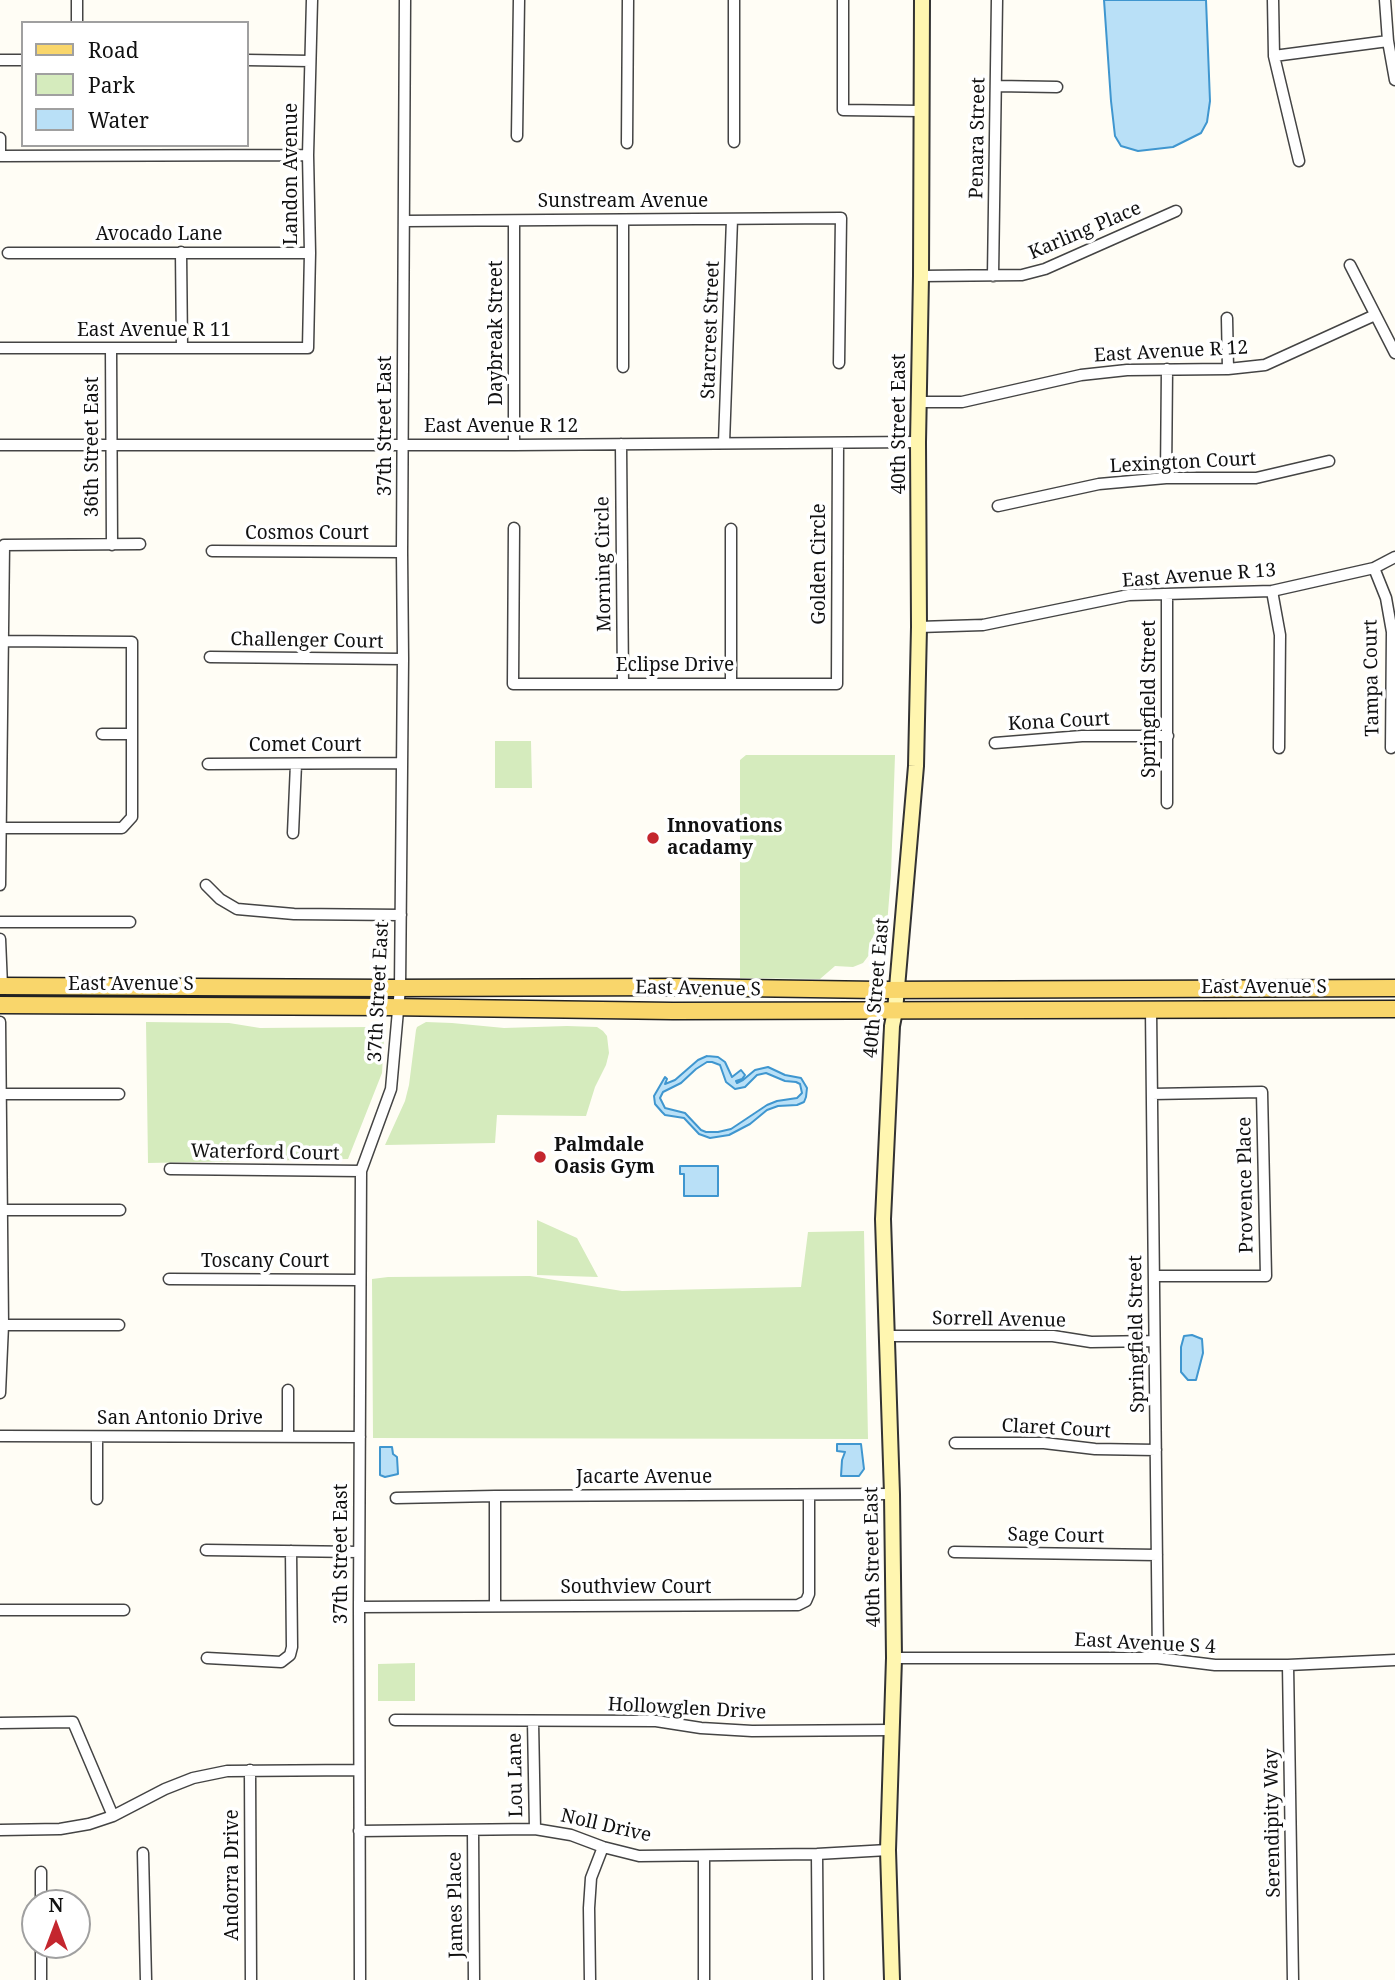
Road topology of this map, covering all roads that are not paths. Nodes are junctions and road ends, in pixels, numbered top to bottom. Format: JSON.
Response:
{"nodes":[{"id":1,"x":77,"y":0,"type":"edge"},
{"id":2,"x":312,"y":0,"type":"edge"},
{"id":3,"x":405,"y":0,"type":"edge"},
{"id":4,"x":519,"y":0,"type":"edge"},
{"id":5,"x":628,"y":0,"type":"edge"},
{"id":6,"x":734,"y":0,"type":"edge"},
{"id":7,"x":843,"y":0,"type":"edge"},
{"id":8,"x":922,"y":0,"type":"edge"},
{"id":9,"x":997,"y":0,"type":"edge"},
{"id":10,"x":1273,"y":0,"type":"edge"},
{"id":11,"x":1385,"y":0,"type":"edge"},
{"id":12,"x":77,"y":21,"type":"edge"},
{"id":13,"x":1388,"y":41,"type":"junction"},
{"id":14,"x":1274,"y":56,"type":"junction"},
{"id":15,"x":0,"y":60,"type":"edge"},
{"id":16,"x":21,"y":60,"type":"edge"},
{"id":17,"x":248,"y":60,"type":"edge"},
{"id":18,"x":310,"y":61,"type":"junction"},
{"id":19,"x":1395,"y":80,"type":"edge"},
{"id":20,"x":996,"y":86,"type":"junction"},
{"id":21,"x":1057,"y":88,"type":"dead end"},
{"id":22,"x":921,"y":111,"type":"junction"},
{"id":23,"x":517,"y":136,"type":"dead end"},
{"id":24,"x":0,"y":138,"type":"edge"},
{"id":25,"x":734,"y":142,"type":"dead end"},
{"id":26,"x":627,"y":143,"type":"dead end"},
{"id":27,"x":308,"y":155,"type":"junction"},
{"id":28,"x":0,"y":156,"type":"edge"},
{"id":29,"x":1299,"y":161,"type":"dead end"},
{"id":30,"x":1176,"y":211,"type":"dead end"},
{"id":31,"x":732,"y":219,"type":"junction"},
{"id":32,"x":514,"y":220,"type":"junction"},
{"id":33,"x":623,"y":220,"type":"junction"},
{"id":34,"x":405,"y":221,"type":"junction"},
{"id":35,"x":181,"y":252,"type":"junction"},
{"id":36,"x":8,"y":253,"type":"dead end"},
{"id":37,"x":310,"y":253,"type":"junction"},
{"id":38,"x":1350,"y":265,"type":"dead end"},
{"id":39,"x":921,"y":276,"type":"junction"},
{"id":40,"x":993,"y":276,"type":"junction"},
{"id":41,"x":1375,"y":315,"type":"junction"},
{"id":42,"x":1227,"y":318,"type":"dead end"},
{"id":43,"x":0,"y":348,"type":"edge"},
{"id":44,"x":111,"y":348,"type":"junction"},
{"id":45,"x":182,"y":348,"type":"junction"},
{"id":46,"x":308,"y":348,"type":"joint"},
{"id":47,"x":1395,"y":353,"type":"edge"},
{"id":48,"x":839,"y":363,"type":"dead end"},
{"id":49,"x":623,"y":367,"type":"dead end"},
{"id":50,"x":1167,"y":369,"type":"junction"},
{"id":51,"x":1228,"y":369,"type":"junction"},
{"id":52,"x":919,"y":402,"type":"junction"},
{"id":53,"x":918,"y":442,"type":"junction"},
{"id":54,"x":724,"y":443,"type":"junction"},
{"id":55,"x":838,"y":443,"type":"junction"},
{"id":56,"x":621,"y":444,"type":"junction"},
{"id":57,"x":0,"y":445,"type":"edge"},
{"id":58,"x":110,"y":445,"type":"junction"},
{"id":59,"x":403,"y":445,"type":"junction"},
{"id":60,"x":514,"y":445,"type":"junction"},
{"id":61,"x":1329,"y":461,"type":"dead end"},
{"id":62,"x":1166,"y":478,"type":"junction"},
{"id":63,"x":998,"y":506,"type":"dead end"},
{"id":64,"x":514,"y":528,"type":"dead end"},
{"id":65,"x":731,"y":529,"type":"dead end"},
{"id":66,"x":141,"y":544,"type":"dead end"},
{"id":67,"x":112,"y":545,"type":"junction"},
{"id":68,"x":212,"y":551,"type":"dead end"},
{"id":69,"x":402,"y":552,"type":"junction"},
{"id":70,"x":1395,"y":556,"type":"edge"},
{"id":71,"x":1374,"y":568,"type":"junction"},
{"id":72,"x":1272,"y":591,"type":"junction"},
{"id":73,"x":1167,"y":594,"type":"junction"},
{"id":74,"x":919,"y":627,"type":"junction"},
{"id":75,"x":4,"y":641,"type":"junction"},
{"id":76,"x":209,"y":657,"type":"dead end"},
{"id":77,"x":403,"y":659,"type":"junction"},
{"id":78,"x":623,"y":684,"type":"junction"},
{"id":79,"x":731,"y":684,"type":"junction"},
{"id":80,"x":837,"y":684,"type":"joint"},
{"id":81,"x":1,"y":730,"type":"edge"},
{"id":82,"x":102,"y":734,"type":"dead end"},
{"id":83,"x":132,"y":734,"type":"junction"},
{"id":84,"x":1167,"y":736,"type":"junction"},
{"id":85,"x":995,"y":743,"type":"dead end"},
{"id":86,"x":1279,"y":748,"type":"dead end"},
{"id":87,"x":1391,"y":748,"type":"dead end"},
{"id":88,"x":402,"y":763,"type":"junction"},
{"id":89,"x":208,"y":764,"type":"dead end"},
{"id":90,"x":296,"y":764,"type":"junction"},
{"id":91,"x":1167,"y":803,"type":"dead end"},
{"id":92,"x":1,"y":828,"type":"edge"},
{"id":93,"x":293,"y":833,"type":"dead end"},
{"id":94,"x":0,"y":885,"type":"edge"},
{"id":95,"x":206,"y":885,"type":"dead end"},
{"id":96,"x":401,"y":915,"type":"junction"},
{"id":97,"x":0,"y":922,"type":"edge"},
{"id":98,"x":130,"y":922,"type":"dead end"},
{"id":99,"x":0,"y":939,"type":"edge"},
{"id":100,"x":1,"y":986,"type":"edge"},
{"id":101,"x":400,"y":988,"type":"junction"},
{"id":102,"x":1395,"y":988,"type":"edge"},
{"id":103,"x":897,"y":989,"type":"junction"},
{"id":104,"x":0,"y":1005,"type":"edge"},
{"id":105,"x":399,"y":1007,"type":"junction"},
{"id":106,"x":1395,"y":1009,"type":"edge"},
{"id":107,"x":1151,"y":1010,"type":"junction"},
{"id":108,"x":0,"y":1011,"type":"edge"},
{"id":109,"x":895,"y":1011,"type":"junction"},
{"id":110,"x":0,"y":1022,"type":"edge"},
{"id":111,"x":2,"y":1094,"type":"junction"},
{"id":112,"x":119,"y":1094,"type":"dead end"},
{"id":113,"x":1152,"y":1094,"type":"junction"},
{"id":114,"x":170,"y":1169,"type":"dead end"},
{"id":115,"x":361,"y":1171,"type":"junction"},
{"id":116,"x":2,"y":1210,"type":"junction"},
{"id":117,"x":120,"y":1210,"type":"dead end"},
{"id":118,"x":1154,"y":1276,"type":"junction"},
{"id":119,"x":169,"y":1279,"type":"dead end"},
{"id":120,"x":360,"y":1280,"type":"junction"},
{"id":121,"x":3,"y":1325,"type":"junction"},
{"id":122,"x":119,"y":1325,"type":"dead end"},
{"id":123,"x":886,"y":1336,"type":"junction"},
{"id":124,"x":1154,"y":1341,"type":"junction"},
{"id":125,"x":288,"y":1390,"type":"dead end"},
{"id":126,"x":0,"y":1393,"type":"edge"},
{"id":127,"x":0,"y":1436,"type":"edge"},
{"id":128,"x":97,"y":1437,"type":"junction"},
{"id":129,"x":288,"y":1437,"type":"junction"},
{"id":130,"x":360,"y":1437,"type":"junction"},
{"id":131,"x":955,"y":1443,"type":"dead end"},
{"id":132,"x":1156,"y":1450,"type":"junction"},
{"id":133,"x":892,"y":1494,"type":"junction"},
{"id":134,"x":809,"y":1495,"type":"junction"},
{"id":135,"x":495,"y":1496,"type":"junction"},
{"id":136,"x":396,"y":1498,"type":"dead end"},
{"id":137,"x":97,"y":1499,"type":"dead end"},
{"id":138,"x":206,"y":1550,"type":"dead end"},
{"id":139,"x":291,"y":1551,"type":"junction"},
{"id":140,"x":359,"y":1552,"type":"junction"},
{"id":141,"x":954,"y":1552,"type":"dead end"},
{"id":142,"x":1157,"y":1555,"type":"junction"},
{"id":143,"x":495,"y":1606,"type":"junction"},
{"id":144,"x":359,"y":1607,"type":"junction"},
{"id":145,"x":0,"y":1610,"type":"edge"},
{"id":146,"x":124,"y":1610,"type":"dead end"},
{"id":147,"x":207,"y":1658,"type":"dead end"},
{"id":148,"x":894,"y":1658,"type":"junction"},
{"id":149,"x":1158,"y":1658,"type":"junction"},
{"id":150,"x":1395,"y":1660,"type":"edge"},
{"id":151,"x":1289,"y":1665,"type":"junction"},
{"id":152,"x":395,"y":1720,"type":"dead end"},
{"id":153,"x":533,"y":1721,"type":"junction"},
{"id":154,"x":0,"y":1723,"type":"edge"},
{"id":155,"x":892,"y":1730,"type":"junction"},
{"id":156,"x":250,"y":1770,"type":"junction"},
{"id":157,"x":359,"y":1770,"type":"junction"},
{"id":158,"x":113,"y":1816,"type":"junction"},
{"id":159,"x":535,"y":1829,"type":"junction"},
{"id":160,"x":0,"y":1830,"type":"edge"},
{"id":161,"x":359,"y":1830,"type":"junction"},
{"id":162,"x":473,"y":1830,"type":"junction"},
{"id":163,"x":603,"y":1847,"type":"junction"},
{"id":164,"x":888,"y":1850,"type":"junction"},
{"id":165,"x":143,"y":1853,"type":"dead end"},
{"id":166,"x":817,"y":1854,"type":"junction"},
{"id":167,"x":704,"y":1856,"type":"junction"},
{"id":168,"x":41,"y":1872,"type":"dead end"},
{"id":169,"x":41,"y":1889,"type":"edge"},
{"id":170,"x":41,"y":1959,"type":"edge"},
{"id":171,"x":41,"y":1980,"type":"edge"},
{"id":172,"x":146,"y":1980,"type":"edge"},
{"id":173,"x":251,"y":1980,"type":"edge"},
{"id":174,"x":360,"y":1980,"type":"edge"},
{"id":175,"x":474,"y":1980,"type":"edge"},
{"id":176,"x":590,"y":1980,"type":"edge"},
{"id":177,"x":704,"y":1980,"type":"edge"},
{"id":178,"x":818,"y":1980,"type":"edge"},
{"id":179,"x":892,"y":1980,"type":"edge"},
{"id":180,"x":1293,"y":1980,"type":"edge"}],
"edges":[{"from":1,"to":12,"type":"street"},
{"from":2,"to":18,"type":"street","name":"Landon Avenue"},
{"from":3,"to":34,"type":"street","name":"37th Street East"},
{"from":4,"to":23,"type":"street"},
{"from":5,"to":26,"type":"street"},
{"from":6,"to":25,"type":"street"},
{"from":7,"to":22,"type":"street"},
{"from":8,"to":22,"type":"main road","name":"40th Street East"},
{"from":9,"to":20,"type":"street","name":"Penara Street"},
{"from":10,"to":14,"type":"street"},
{"from":11,"to":13,"type":"street"},
{"from":13,"to":14,"type":"street"},
{"from":13,"to":19,"type":"street"},
{"from":14,"to":29,"type":"street"},
{"from":15,"to":16,"type":"street"},
{"from":17,"to":18,"type":"street"},
{"from":18,"to":27,"type":"street","name":"Landon Avenue"},
{"from":20,"to":21,"type":"street"},
{"from":20,"to":40,"type":"street","name":"Penara Street"},
{"from":22,"to":39,"type":"main road","name":"40th Street East"},
{"from":24,"to":28,"type":"street"},
{"from":27,"to":28,"type":"street"},
{"from":27,"to":37,"type":"street","name":"Landon Avenue"},
{"from":30,"to":40,"type":"street","name":"Karling Place"},
{"from":31,"to":33,"type":"street","name":"Sunstream Avenue"},
{"from":31,"to":48,"type":"street","name":"Sunstream Avenue"},
{"from":31,"to":54,"type":"street","name":"Starcrest Street"},
{"from":32,"to":33,"type":"street","name":"Sunstream Avenue"},
{"from":32,"to":34,"type":"street","name":"Sunstream Avenue"},
{"from":32,"to":60,"type":"street","name":"Daybreak Street"},
{"from":33,"to":49,"type":"street"},
{"from":34,"to":59,"type":"street","name":"37th Street East"},
{"from":35,"to":36,"type":"street","name":"Avocado Lane"},
{"from":35,"to":37,"type":"street","name":"Avocado Lane"},
{"from":35,"to":45,"type":"street"},
{"from":37,"to":46,"type":"street","name":"Landon Avenue"},
{"from":38,"to":41,"type":"street"},
{"from":39,"to":40,"type":"street","name":"Karling Place"},
{"from":39,"to":52,"type":"main road","name":"40th Street East"},
{"from":41,"to":47,"type":"street"},
{"from":41,"to":51,"type":"street","name":"East Avenue R 12"},
{"from":42,"to":51,"type":"street"},
{"from":43,"to":44,"type":"street","name":"East Avenue R 11"},
{"from":44,"to":45,"type":"street","name":"East Avenue R 11"},
{"from":44,"to":58,"type":"street","name":"36th Street East"},
{"from":45,"to":46,"type":"street","name":"East Avenue R 11"},
{"from":50,"to":51,"type":"street","name":"East Avenue R 12"},
{"from":50,"to":52,"type":"street","name":"East Avenue R 12"},
{"from":50,"to":62,"type":"street"},
{"from":52,"to":53,"type":"main road","name":"40th Street East"},
{"from":53,"to":55,"type":"street","name":"East Avenue R 12"},
{"from":53,"to":74,"type":"main road","name":"40th Street East"},
{"from":54,"to":55,"type":"street","name":"East Avenue R 12"},
{"from":54,"to":56,"type":"street","name":"East Avenue R 12"},
{"from":55,"to":80,"type":"street","name":"Golden Circle"},
{"from":56,"to":60,"type":"street","name":"East Avenue R 12"},
{"from":56,"to":78,"type":"street","name":"Morning Circle"},
{"from":57,"to":58,"type":"street","name":"East Avenue R 12"},
{"from":58,"to":59,"type":"street","name":"East Avenue R 12"},
{"from":58,"to":67,"type":"street","name":"36th Street East"},
{"from":59,"to":60,"type":"street","name":"East Avenue R 12"},
{"from":59,"to":69,"type":"street","name":"37th Street East"},
{"from":61,"to":62,"type":"street","name":"Lexington Court"},
{"from":62,"to":63,"type":"street","name":"Lexington Court"},
{"from":64,"to":78,"type":"street","name":"Eclipse Drive"},
{"from":65,"to":79,"type":"street"},
{"from":66,"to":67,"type":"street"},
{"from":67,"to":75,"type":"street"},
{"from":68,"to":69,"type":"street","name":"Cosmos Court"},
{"from":69,"to":77,"type":"street","name":"37th Street East"},
{"from":70,"to":71,"type":"street","name":"East Avenue R 13"},
{"from":71,"to":72,"type":"street","name":"East Avenue R 13"},
{"from":71,"to":87,"type":"street","name":"Tampa Court"},
{"from":72,"to":73,"type":"street","name":"East Avenue R 13"},
{"from":72,"to":86,"type":"street"},
{"from":73,"to":74,"type":"street","name":"East Avenue R 13"},
{"from":73,"to":84,"type":"street","name":"Springfield Street"},
{"from":74,"to":103,"type":"main road","name":"40th Street East"},
{"from":75,"to":81,"type":"street"},
{"from":75,"to":83,"type":"street"},
{"from":76,"to":77,"type":"street","name":"Challenger Court"},
{"from":77,"to":88,"type":"street","name":"37th Street East"},
{"from":78,"to":79,"type":"street","name":"Eclipse Drive"},
{"from":79,"to":80,"type":"street","name":"Eclipse Drive"},
{"from":81,"to":92,"type":"street"},
{"from":82,"to":83,"type":"street"},
{"from":83,"to":92,"type":"street"},
{"from":84,"to":85,"type":"street","name":"Kona Court"},
{"from":84,"to":91,"type":"street","name":"Springfield Street"},
{"from":88,"to":90,"type":"street","name":"Comet Court"},
{"from":88,"to":96,"type":"street","name":"37th Street East"},
{"from":89,"to":90,"type":"street","name":"Comet Court"},
{"from":90,"to":93,"type":"street"},
{"from":92,"to":94,"type":"street"},
{"from":95,"to":96,"type":"street"},
{"from":96,"to":101,"type":"street","name":"37th Street East"},
{"from":97,"to":98,"type":"street"},
{"from":99,"to":100,"type":"street"},
{"from":100,"to":101,"type":"main road","name":"East Avenue S"},
{"from":101,"to":103,"type":"main road","name":"East Avenue S"},
{"from":101,"to":105,"type":"street","name":"37th Street East"},
{"from":102,"to":103,"type":"main road","name":"East Avenue S"},
{"from":103,"to":109,"type":"main road","name":"40th Street East"},
{"from":104,"to":105,"type":"main road","name":"East Avenue S"},
{"from":104,"to":108,"type":"street"},
{"from":105,"to":109,"type":"main road","name":"East Avenue S"},
{"from":105,"to":115,"type":"street","name":"37th Street East"},
{"from":106,"to":107,"type":"main road","name":"East Avenue S"},
{"from":107,"to":109,"type":"main road","name":"East Avenue S"},
{"from":107,"to":113,"type":"street","name":"Springfield Street"},
{"from":109,"to":123,"type":"main road","name":"40th Street East"},
{"from":110,"to":111,"type":"street"},
{"from":111,"to":112,"type":"street"},
{"from":111,"to":116,"type":"street"},
{"from":113,"to":118,"type":"street","name":"Springfield Street"},
{"from":113,"to":118,"type":"street","name":"Provence Place"},
{"from":114,"to":115,"type":"street","name":"Waterford Court"},
{"from":115,"to":120,"type":"street","name":"37th Street East"},
{"from":116,"to":117,"type":"street"},
{"from":116,"to":121,"type":"street"},
{"from":118,"to":124,"type":"street","name":"Springfield Street"},
{"from":119,"to":120,"type":"street","name":"Toscany Court"},
{"from":120,"to":130,"type":"street","name":"37th Street East"},
{"from":121,"to":122,"type":"street"},
{"from":121,"to":126,"type":"street"},
{"from":123,"to":124,"type":"street","name":"Sorrell Avenue"},
{"from":123,"to":133,"type":"main road","name":"40th Street East"},
{"from":124,"to":132,"type":"street","name":"Springfield Street"},
{"from":125,"to":129,"type":"street"},
{"from":127,"to":128,"type":"street","name":"San Antonio Drive"},
{"from":128,"to":129,"type":"street","name":"San Antonio Drive"},
{"from":128,"to":137,"type":"street"},
{"from":129,"to":130,"type":"street","name":"San Antonio Drive"},
{"from":130,"to":140,"type":"street","name":"37th Street East"},
{"from":131,"to":132,"type":"street","name":"Claret Court"},
{"from":132,"to":142,"type":"street","name":"Springfield Street"},
{"from":133,"to":134,"type":"street","name":"Jacarte Avenue"},
{"from":133,"to":148,"type":"main road","name":"40th Street East"},
{"from":134,"to":135,"type":"street","name":"Jacarte Avenue"},
{"from":134,"to":143,"type":"street","name":"Southview Court"},
{"from":135,"to":136,"type":"street","name":"Jacarte Avenue"},
{"from":135,"to":143,"type":"street"},
{"from":138,"to":139,"type":"street"},
{"from":139,"to":140,"type":"street"},
{"from":139,"to":147,"type":"street"},
{"from":140,"to":144,"type":"street","name":"37th Street East"},
{"from":141,"to":142,"type":"street","name":"Sage Court"},
{"from":142,"to":149,"type":"street","name":"Springfield Street"},
{"from":143,"to":144,"type":"street","name":"Southview Court"},
{"from":144,"to":157,"type":"street","name":"37th Street East"},
{"from":145,"to":146,"type":"street"},
{"from":148,"to":149,"type":"street","name":"East Avenue S 4"},
{"from":148,"to":155,"type":"main road","name":"40th Street East"},
{"from":149,"to":151,"type":"street","name":"East Avenue S 4"},
{"from":150,"to":151,"type":"street","name":"East Avenue S 4"},
{"from":151,"to":180,"type":"street","name":"Serendipity Way"},
{"from":152,"to":153,"type":"street","name":"Hollowglen Drive"},
{"from":153,"to":155,"type":"street","name":"Hollowglen Drive"},
{"from":153,"to":159,"type":"street","name":"Lou Lane"},
{"from":154,"to":158,"type":"street"},
{"from":155,"to":164,"type":"main road","name":"40th Street East"},
{"from":156,"to":157,"type":"street"},
{"from":156,"to":158,"type":"street"},
{"from":156,"to":173,"type":"street","name":"Andorra Drive"},
{"from":157,"to":161,"type":"street","name":"37th Street East"},
{"from":158,"to":160,"type":"street"},
{"from":159,"to":162,"type":"street","name":"Noll Drive"},
{"from":159,"to":163,"type":"street","name":"Noll Drive"},
{"from":161,"to":162,"type":"street","name":"Noll Drive"},
{"from":161,"to":174,"type":"street","name":"37th Street East"},
{"from":162,"to":175,"type":"street","name":"James Place"},
{"from":163,"to":167,"type":"street","name":"Noll Drive"},
{"from":163,"to":176,"type":"street"},
{"from":164,"to":166,"type":"street","name":"Noll Drive"},
{"from":164,"to":179,"type":"main road","name":"40th Street East"},
{"from":165,"to":172,"type":"street"},
{"from":166,"to":167,"type":"street","name":"Noll Drive"},
{"from":166,"to":178,"type":"street"},
{"from":167,"to":177,"type":"street"},
{"from":168,"to":169,"type":"street"},
{"from":170,"to":171,"type":"street"}]}
